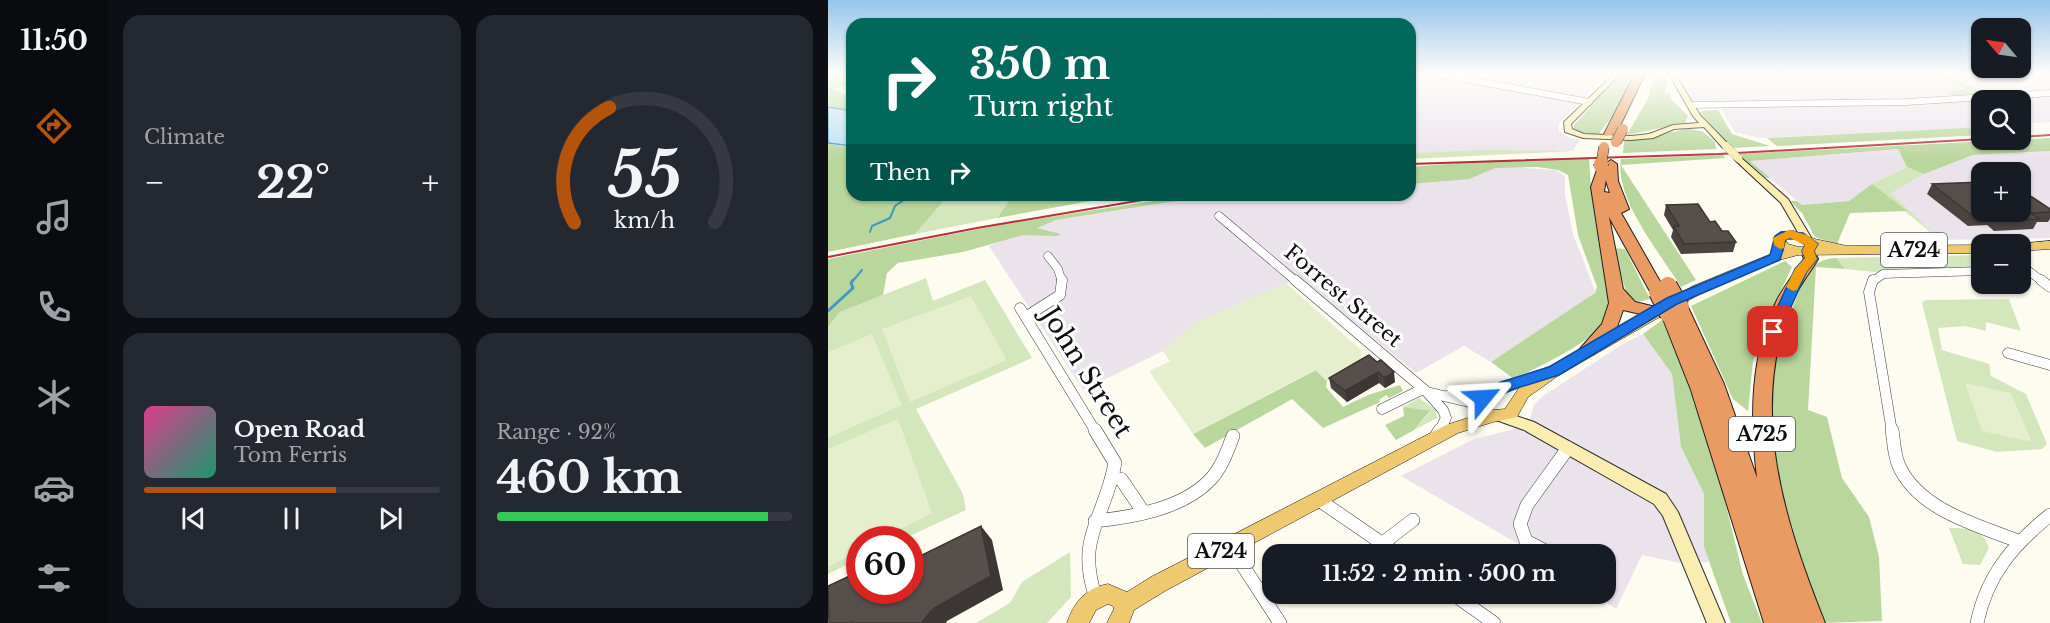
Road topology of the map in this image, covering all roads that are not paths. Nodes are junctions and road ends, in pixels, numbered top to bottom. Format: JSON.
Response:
{"nodes":[{"id":1,"x":1588,"y":103,"type":"edge"},
{"id":2,"x":1627,"y":103,"type":"edge"},
{"id":3,"x":1637,"y":103,"type":"edge"},
{"id":4,"x":1825,"y":103,"type":"edge"},
{"id":5,"x":1690,"y":105,"type":"joint"},
{"id":6,"x":1704,"y":125,"type":"junction"},
{"id":7,"x":1610,"y":142,"type":"junction"},
{"id":8,"x":1604,"y":168,"type":"junction"},
{"id":9,"x":1219,"y":216,"type":"dead end"},
{"id":10,"x":1789,"y":235,"type":"junction"},
{"id":11,"x":2050,"y":245,"type":"edge"},
{"id":12,"x":2031,"y":246,"type":"edge"},
{"id":13,"x":1807,"y":247,"type":"junction"},
{"id":14,"x":1971,"y":249,"type":"edge"},
{"id":15,"x":1048,"y":256,"type":"dead end"},
{"id":16,"x":1775,"y":257,"type":"junction"},
{"id":17,"x":1971,"y":272,"type":"edge"},
{"id":18,"x":2031,"y":274,"type":"edge"},
{"id":19,"x":2050,"y":287,"type":"edge"},
{"id":20,"x":1617,"y":293,"type":"junction"},
{"id":21,"x":1668,"y":311,"type":"junction"},
{"id":22,"x":1587,"y":351,"type":"junction"},
{"id":23,"x":2008,"y":353,"type":"dead end"},
{"id":24,"x":2050,"y":365,"type":"edge"},
{"id":25,"x":1554,"y":371,"type":"junction"},
{"id":26,"x":1425,"y":390,"type":"junction"},
{"id":27,"x":1496,"y":406,"type":"junction"},
{"id":28,"x":1382,"y":409,"type":"dead end"},
{"id":29,"x":1233,"y":436,"type":"dead end"},
{"id":30,"x":1433,"y":439,"type":"junction"},
{"id":31,"x":1568,"y":448,"type":"junction"},
{"id":32,"x":1121,"y":479,"type":"dead end"},
{"id":33,"x":1319,"y":500,"type":"junction"},
{"id":34,"x":1144,"y":513,"type":"junction"},
{"id":35,"x":2050,"y":515,"type":"edge"},
{"id":36,"x":1413,"y":520,"type":"dead end"},
{"id":37,"x":1095,"y":521,"type":"junction"},
{"id":38,"x":2018,"y":541,"type":"junction"},
{"id":39,"x":1383,"y":543,"type":"joint"},
{"id":40,"x":1530,"y":544,"type":"edge"},
{"id":41,"x":1230,"y":546,"type":"junction"},
{"id":42,"x":1096,"y":598,"type":"junction"},
{"id":43,"x":1467,"y":604,"type":"edge"},
{"id":44,"x":1121,"y":614,"type":"edge"},
{"id":45,"x":1078,"y":623,"type":"edge"},
{"id":46,"x":1280,"y":623,"type":"edge"},
{"id":47,"x":1494,"y":623,"type":"edge"},
{"id":48,"x":1716,"y":623,"type":"edge"},
{"id":49,"x":1777,"y":623,"type":"edge"},
{"id":50,"x":1798,"y":623,"type":"edge"},
{"id":51,"x":1812,"y":623,"type":"edge"},
{"id":52,"x":1977,"y":623,"type":"edge"}],
"edges":[{"from":1,"to":6,"type":"street"},
{"from":2,"to":7,"type":"highway","number":"A725"},
{"from":3,"to":7,"type":"highway","number":"A725","bridge":true},
{"from":4,"to":5,"type":"street"},
{"from":5,"to":6,"type":"street"},
{"from":6,"to":10,"type":"street","bridge":true},
{"from":7,"to":8,"type":"highway","number":"A725","bridge":true},
{"from":8,"to":20,"type":"highway","number":"A725"},
{"from":8,"to":21,"type":"highway","number":"A725","bridge":true},
{"from":9,"to":26,"type":"street","name":"Forrest Street"},
{"from":10,"to":13,"type":"main road","number":"A724"},
{"from":10,"to":13,"type":"street"},
{"from":10,"to":16,"type":"main road"},
{"from":11,"to":12,"type":"main road"},
{"from":13,"to":14,"type":"main road","number":"A724"},
{"from":13,"to":16,"type":"main road","number":"A724"},
{"from":13,"to":51,"type":"highway","number":"A725"},
{"from":15,"to":37,"type":"street","name":"John Street"},
{"from":16,"to":21,"type":"main road","number":"A724"},
{"from":17,"to":38,"type":"street"},
{"from":18,"to":19,"type":"street"},
{"from":20,"to":21,"type":"highway"},
{"from":20,"to":22,"type":"highway","number":"A725"},
{"from":21,"to":22,"type":"main road","number":"A724"},
{"from":21,"to":49,"type":"highway","number":"A725"},
{"from":21,"to":50,"type":"highway","number":"A725"},
{"from":22,"to":25,"type":"main road","number":"A724"},
{"from":23,"to":24,"type":"street"},
{"from":25,"to":27,"type":"main road","number":"A724"},
{"from":25,"to":27,"type":"main road","number":"A724"},
{"from":26,"to":27,"type":"street","name":"Forrest Street"},
{"from":26,"to":28,"type":"street"},
{"from":26,"to":30,"type":"street"},
{"from":27,"to":30,"type":"main road","number":"A724"},
{"from":27,"to":31,"type":"street"},
{"from":29,"to":34,"type":"street"},
{"from":30,"to":33,"type":"main road","number":"A724"},
{"from":31,"to":40,"type":"street"},
{"from":31,"to":48,"type":"street"},
{"from":32,"to":34,"type":"street"},
{"from":33,"to":39,"type":"street"},
{"from":33,"to":41,"type":"main road","number":"A724"},
{"from":34,"to":37,"type":"street"},
{"from":35,"to":38,"type":"street"},
{"from":36,"to":39,"type":"street"},
{"from":37,"to":42,"type":"street","name":"John Street"},
{"from":38,"to":52,"type":"street"},
{"from":41,"to":44,"type":"main road","number":"A724"},
{"from":41,"to":46,"type":"street"},
{"from":42,"to":44,"type":"main road","number":"A724"},
{"from":42,"to":45,"type":"main road"},
{"from":43,"to":47,"type":"street"}]}
